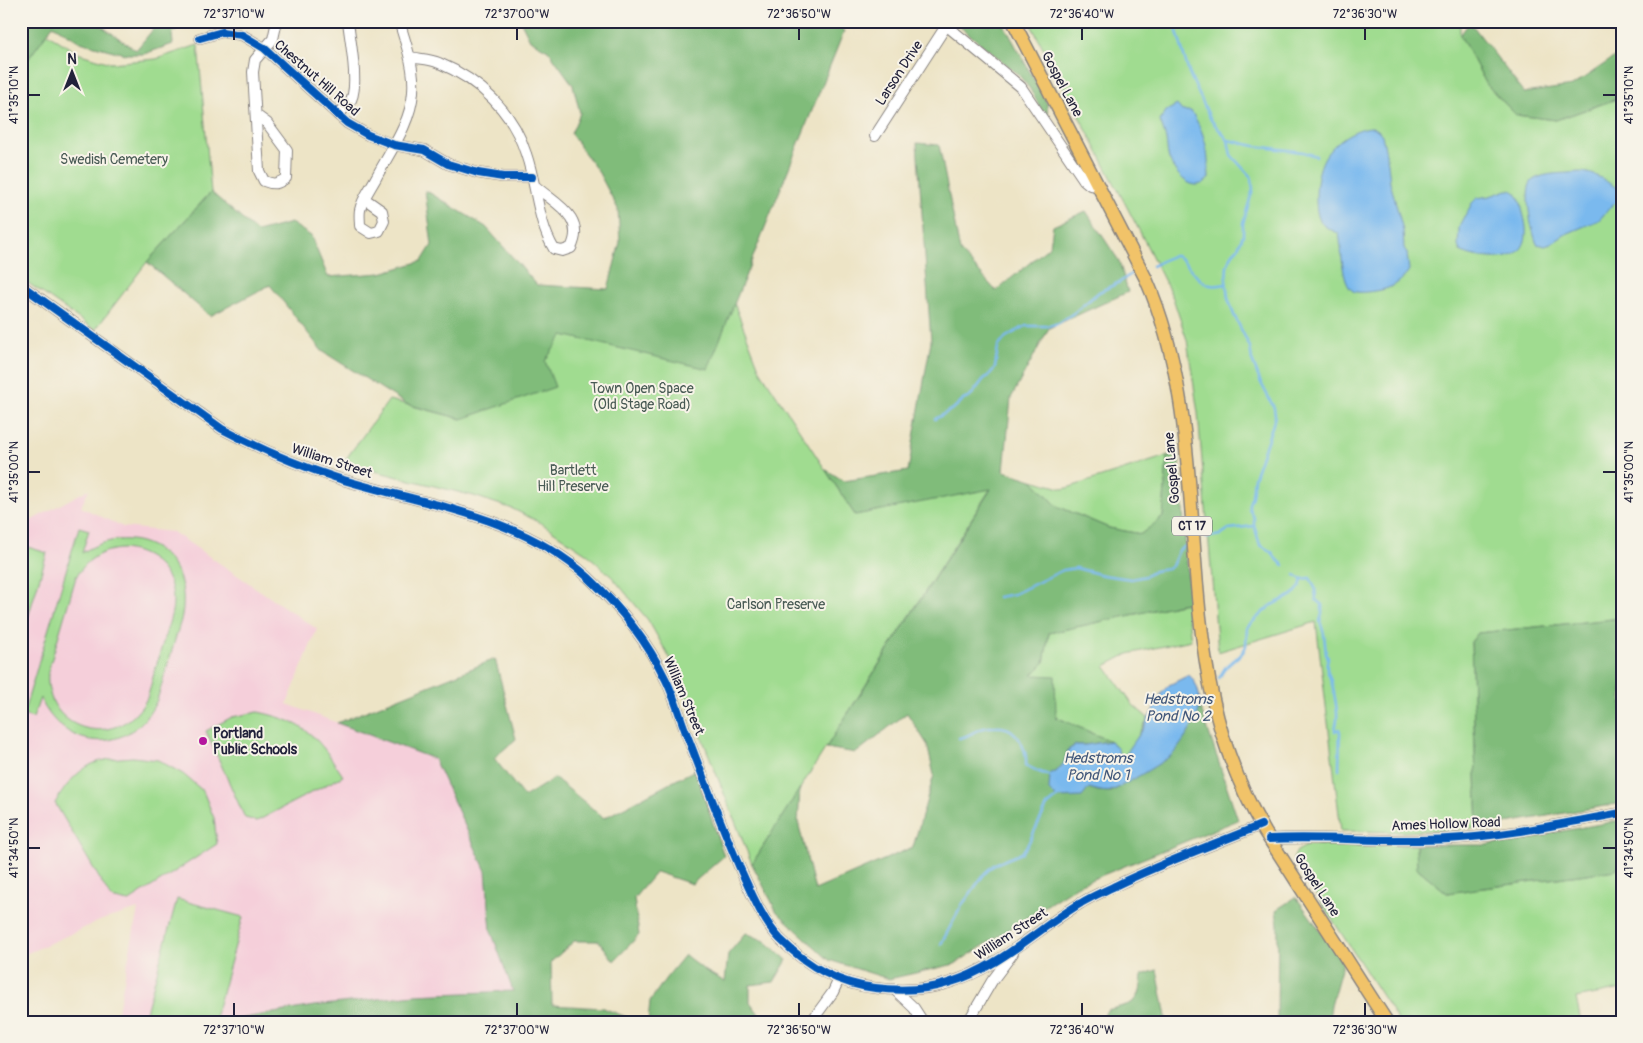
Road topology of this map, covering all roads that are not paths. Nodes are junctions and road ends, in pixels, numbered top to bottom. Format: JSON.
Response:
{"nodes":[{"id":1,"x":277,"y":21,"type":"edge"},
{"id":2,"x":348,"y":21,"type":"edge"},
{"id":3,"x":399,"y":21,"type":"edge"},
{"id":4,"x":1013,"y":21,"type":"edge"},
{"id":5,"x":943,"y":24,"type":"edge"},
{"id":6,"x":200,"y":38,"type":"dead end"},
{"id":7,"x":264,"y":48,"type":"junction"},
{"id":8,"x":410,"y":57,"type":"junction"},
{"id":9,"x":256,"y":115,"type":"junction"},
{"id":10,"x":338,"y":115,"type":"junction"},
{"id":11,"x":875,"y":136,"type":"dead end"},
{"id":12,"x":394,"y":145,"type":"junction"},
{"id":13,"x":533,"y":181,"type":"junction"},
{"id":14,"x":1099,"y":186,"type":"junction"},
{"id":15,"x":365,"y":199,"type":"dead end"},
{"id":16,"x":21,"y":285,"type":"edge"},
{"id":17,"x":1622,"y":813,"type":"edge"},
{"id":18,"x":1261,"y":825,"type":"junction"},
{"id":19,"x":1269,"y":839,"type":"junction"},
{"id":20,"x":1016,"y":948,"type":"junction"},
{"id":21,"x":840,"y":979,"type":"junction"},
{"id":22,"x":895,"y":990,"type":"junction"},
{"id":23,"x":811,"y":1022,"type":"edge"},
{"id":24,"x":923,"y":1022,"type":"edge"},
{"id":25,"x":968,"y":1022,"type":"edge"},
{"id":26,"x":1388,"y":1022,"type":"edge"}],
"edges":[{"from":1,"to":7,"type":"street"},
{"from":2,"to":10,"type":"street"},
{"from":3,"to":8,"type":"street"},
{"from":4,"to":14,"type":"main road","name":"Gospel Lane","number":"CT 17"},
{"from":5,"to":11,"type":"street","name":"Larson Drive"},
{"from":5,"to":14,"type":"street"},
{"from":6,"to":7,"type":"street","name":"Chestnut Hill Road"},
{"from":7,"to":9,"type":"street"},
{"from":7,"to":10,"type":"street","name":"Chestnut Hill Road"},
{"from":8,"to":12,"type":"street"},
{"from":8,"to":13,"type":"street"},
{"from":9,"to":9,"type":"street"},
{"from":10,"to":12,"type":"street","name":"Chestnut Hill Road"},
{"from":12,"to":13,"type":"street","name":"Chestnut Hill Road"},
{"from":12,"to":15,"type":"street"},
{"from":13,"to":13,"type":"street"},
{"from":14,"to":18,"type":"main road","name":"Gospel Lane","number":"CT 17"},
{"from":16,"to":21,"type":"street","name":"William Street"},
{"from":17,"to":19,"type":"street","name":"Ames Hollow Road"},
{"from":18,"to":19,"type":"main road","name":"Gospel Lane","number":"CT 17"},
{"from":18,"to":20,"type":"street","name":"William Street"},
{"from":19,"to":26,"type":"main road","name":"Gospel Lane","number":"CT 17"},
{"from":20,"to":22,"type":"street","name":"William Street"},
{"from":20,"to":25,"type":"street"},
{"from":21,"to":22,"type":"street","name":"William Street"},
{"from":21,"to":23,"type":"street"},
{"from":22,"to":24,"type":"street"}]}
